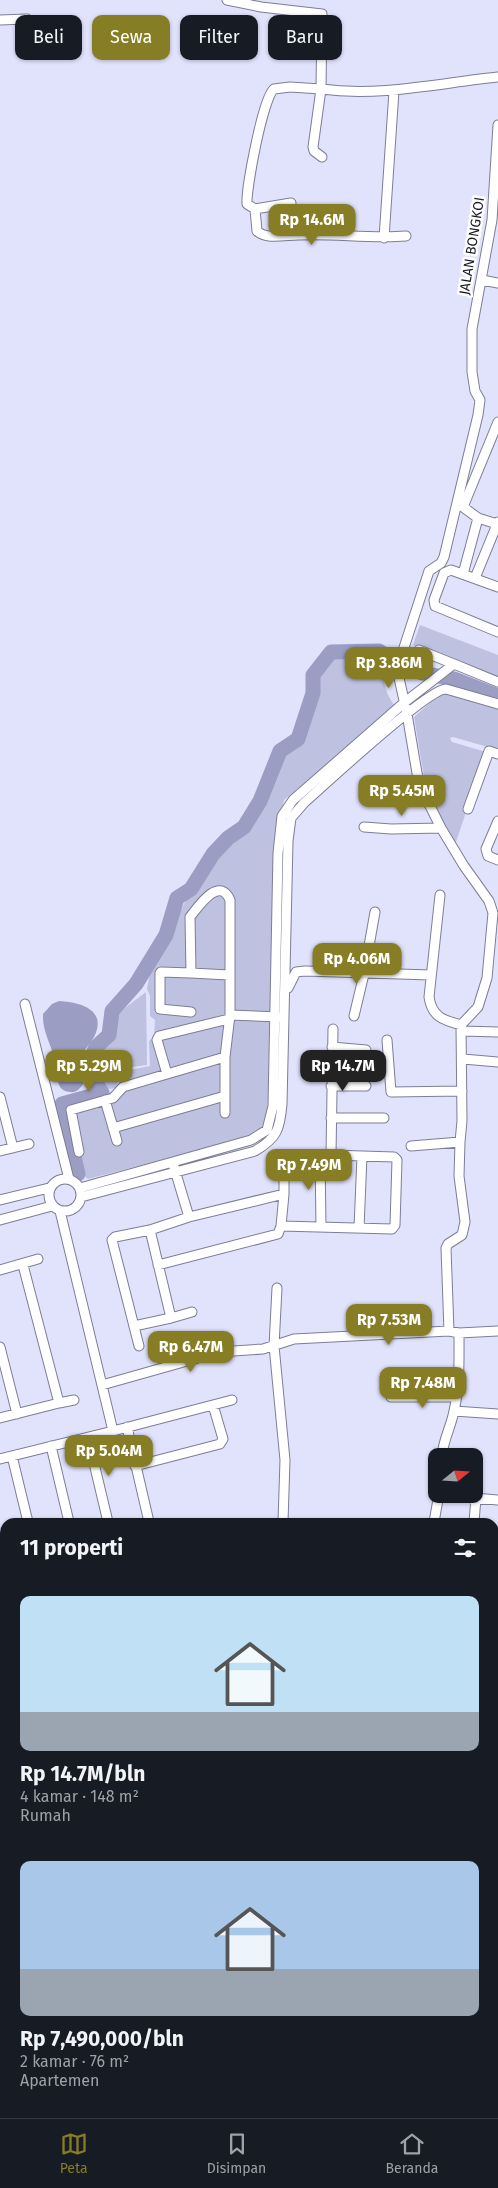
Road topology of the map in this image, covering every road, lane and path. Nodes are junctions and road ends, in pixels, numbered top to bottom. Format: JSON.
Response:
{"nodes":[{"id":1,"x":227,"y":0,"type":"edge"},
{"id":2,"x":15,"y":19,"type":"edge"},
{"id":3,"x":0,"y":20,"type":"edge"},
{"id":4,"x":498,"y":76,"type":"edge"},
{"id":5,"x":322,"y":89,"type":"junction"},
{"id":6,"x":394,"y":91,"type":"junction"},
{"id":7,"x":498,"y":125,"type":"edge"},
{"id":8,"x":322,"y":157,"type":"dead end"},
{"id":9,"x":291,"y":203,"type":"dead end"},
{"id":10,"x":255,"y":209,"type":"junction"},
{"id":11,"x":406,"y":236,"type":"dead end"},
{"id":12,"x":384,"y":238,"type":"junction"},
{"id":13,"x":482,"y":280,"type":"junction"},
{"id":14,"x":498,"y":283,"type":"edge"},
{"id":15,"x":498,"y":422,"type":"edge"},
{"id":16,"x":478,"y":518,"type":"junction"},
{"id":17,"x":498,"y":523,"type":"edge"},
{"id":18,"x":463,"y":574,"type":"junction"},
{"id":19,"x":475,"y":578,"type":"junction"},
{"id":20,"x":498,"y":587,"type":"edge"},
{"id":21,"x":498,"y":632,"type":"edge"},
{"id":22,"x":419,"y":650,"type":"dead end"},
{"id":23,"x":454,"y":664,"type":"junction"},
{"id":24,"x":498,"y":682,"type":"edge"},
{"id":25,"x":405,"y":702,"type":"junction"},
{"id":26,"x":498,"y":704,"type":"edge"},
{"id":27,"x":407,"y":714,"type":"junction"},
{"id":28,"x":498,"y":754,"type":"edge"},
{"id":29,"x":468,"y":809,"type":"dead end"},
{"id":30,"x":498,"y":821,"type":"edge"},
{"id":31,"x":364,"y":827,"type":"dead end"},
{"id":32,"x":441,"y":828,"type":"junction"},
{"id":33,"x":278,"y":841,"type":"junction"},
{"id":34,"x":288,"y":841,"type":"junction"},
{"id":35,"x":498,"y":860,"type":"edge"},
{"id":36,"x":440,"y":895,"type":"dead end"},
{"id":37,"x":375,"y":912,"type":"dead end"},
{"id":38,"x":191,"y":973,"type":"junction"},
{"id":39,"x":364,"y":974,"type":"junction"},
{"id":40,"x":229,"y":975,"type":"junction"},
{"id":41,"x":431,"y":975,"type":"junction"},
{"id":42,"x":285,"y":996,"type":"junction"},
{"id":43,"x":25,"y":1004,"type":"dead end"},
{"id":44,"x":191,"y":1012,"type":"dead end"},
{"id":45,"x":354,"y":1016,"type":"dead end"},
{"id":46,"x":229,"y":1017,"type":"junction"},
{"id":47,"x":274,"y":1017,"type":"junction"},
{"id":48,"x":284,"y":1018,"type":"junction"},
{"id":49,"x":462,"y":1028,"type":"junction"},
{"id":50,"x":333,"y":1029,"type":"dead end"},
{"id":51,"x":498,"y":1032,"type":"edge"},
{"id":52,"x":387,"y":1040,"type":"dead end"},
{"id":53,"x":332,"y":1047,"type":"junction"},
{"id":54,"x":366,"y":1050,"type":"dead end"},
{"id":55,"x":225,"y":1057,"type":"junction"},
{"id":56,"x":463,"y":1059,"type":"junction"},
{"id":57,"x":498,"y":1062,"type":"edge"},
{"id":58,"x":167,"y":1074,"type":"junction"},
{"id":59,"x":331,"y":1086,"type":"junction"},
{"id":60,"x":366,"y":1086,"type":"dead end"},
{"id":61,"x":462,"y":1091,"type":"junction"},
{"id":62,"x":225,"y":1096,"type":"junction"},
{"id":63,"x":0,"y":1097,"type":"edge"},
{"id":64,"x":105,"y":1100,"type":"junction"},
{"id":65,"x":225,"y":1113,"type":"dead end"},
{"id":66,"x":331,"y":1118,"type":"junction"},
{"id":67,"x":384,"y":1118,"type":"dead end"},
{"id":68,"x":113,"y":1128,"type":"junction"},
{"id":69,"x":117,"y":1141,"type":"dead end"},
{"id":70,"x":460,"y":1142,"type":"junction"},
{"id":71,"x":29,"y":1144,"type":"dead end"},
{"id":72,"x":411,"y":1146,"type":"dead end"},
{"id":73,"x":13,"y":1148,"type":"junction"},
{"id":74,"x":0,"y":1151,"type":"edge"},
{"id":75,"x":79,"y":1152,"type":"dead end"},
{"id":76,"x":320,"y":1155,"type":"junction"},
{"id":77,"x":331,"y":1155,"type":"junction"},
{"id":78,"x":362,"y":1156,"type":"junction"},
{"id":79,"x":172,"y":1163,"type":"junction"},
{"id":80,"x":176,"y":1173,"type":"junction"},
{"id":81,"x":69,"y":1179,"type":"junction"},
{"id":82,"x":49,"y":1188,"type":"junction"},
{"id":83,"x":80,"y":1192,"type":"junction"},
{"id":84,"x":284,"y":1194,"type":"junction"},
{"id":85,"x":0,"y":1200,"type":"edge"},
{"id":86,"x":56,"y":1208,"type":"junction"},
{"id":87,"x":189,"y":1218,"type":"junction"},
{"id":88,"x":0,"y":1220,"type":"edge"},
{"id":89,"x":282,"y":1226,"type":"junction"},
{"id":90,"x":321,"y":1227,"type":"junction"},
{"id":91,"x":359,"y":1228,"type":"junction"},
{"id":92,"x":150,"y":1230,"type":"junction"},
{"id":93,"x":38,"y":1259,"type":"dead end"},
{"id":94,"x":23,"y":1265,"type":"junction"},
{"id":95,"x":158,"y":1265,"type":"junction"},
{"id":96,"x":0,"y":1270,"type":"edge"},
{"id":97,"x":277,"y":1288,"type":"dead end"},
{"id":98,"x":192,"y":1312,"type":"dead end"},
{"id":99,"x":171,"y":1318,"type":"junction"},
{"id":100,"x":134,"y":1326,"type":"junction"},
{"id":101,"x":449,"y":1331,"type":"junction"},
{"id":102,"x":498,"y":1331,"type":"edge"},
{"id":103,"x":459,"y":1333,"type":"junction"},
{"id":104,"x":139,"y":1346,"type":"dead end"},
{"id":105,"x":274,"y":1346,"type":"junction"},
{"id":106,"x":0,"y":1347,"type":"edge"},
{"id":107,"x":102,"y":1386,"type":"junction"},
{"id":108,"x":391,"y":1397,"type":"dead end"},
{"id":109,"x":456,"y":1397,"type":"junction"},
{"id":110,"x":74,"y":1400,"type":"dead end"},
{"id":111,"x":232,"y":1400,"type":"dead end"},
{"id":112,"x":60,"y":1403,"type":"junction"},
{"id":113,"x":213,"y":1405,"type":"junction"},
{"id":114,"x":454,"y":1411,"type":"junction"},
{"id":115,"x":17,"y":1414,"type":"junction"},
{"id":116,"x":498,"y":1414,"type":"edge"},
{"id":117,"x":0,"y":1418,"type":"edge"},
{"id":118,"x":127,"y":1427,"type":"junction"},
{"id":119,"x":113,"y":1431,"type":"junction"},
{"id":120,"x":88,"y":1438,"type":"junction"},
{"id":121,"x":51,"y":1446,"type":"junction"},
{"id":122,"x":443,"y":1448,"type":"edge"},
{"id":123,"x":12,"y":1456,"type":"junction"},
{"id":124,"x":0,"y":1459,"type":"edge"},
{"id":125,"x":135,"y":1466,"type":"junction"},
{"id":126,"x":483,"y":1499,"type":"edge"},
{"id":127,"x":498,"y":1500,"type":"edge"},
{"id":128,"x":437,"y":1503,"type":"edge"},
{"id":129,"x":476,"y":1503,"type":"edge"},
{"id":130,"x":27,"y":1518,"type":"edge"},
{"id":131,"x":68,"y":1518,"type":"edge"},
{"id":132,"x":107,"y":1518,"type":"edge"},
{"id":133,"x":148,"y":1518,"type":"edge"},
{"id":134,"x":283,"y":1518,"type":"edge"},
{"id":135,"x":435,"y":1518,"type":"edge"},
{"id":136,"x":474,"y":1518,"type":"edge"}],
"edges":[{"from":1,"to":5,"type":"street"},
{"from":2,"to":3,"type":"street"},
{"from":4,"to":6,"type":"street"},
{"from":5,"to":6,"type":"street"},
{"from":5,"to":8,"type":"street"},
{"from":5,"to":10,"type":"street"},
{"from":6,"to":12,"type":"street"},
{"from":7,"to":13,"type":"street","name":"JALAN BONGKOI"},
{"from":9,"to":10,"type":"street"},
{"from":10,"to":12,"type":"street"},
{"from":11,"to":12,"type":"street"},
{"from":13,"to":14,"type":"street"},
{"from":13,"to":25,"type":"street","name":"JALAN BONGKOI"},
{"from":15,"to":16,"type":"street"},
{"from":16,"to":17,"type":"street"},
{"from":16,"to":18,"type":"street"},
{"from":17,"to":19,"type":"street"},
{"from":18,"to":19,"type":"street"},
{"from":18,"to":21,"type":"street"},
{"from":19,"to":20,"type":"street"},
{"from":22,"to":23,"type":"street"},
{"from":23,"to":24,"type":"street"},
{"from":23,"to":25,"type":"street"},
{"from":25,"to":27,"type":"street"},
{"from":25,"to":33,"type":"street"},
{"from":26,"to":27,"type":"street"},
{"from":27,"to":32,"type":"street"},
{"from":27,"to":34,"type":"street"},
{"from":28,"to":29,"type":"street"},
{"from":30,"to":35,"type":"street"},
{"from":31,"to":32,"type":"street"},
{"from":32,"to":49,"type":"street"},
{"from":33,"to":34,"type":"street"},
{"from":33,"to":47,"type":"street"},
{"from":34,"to":42,"type":"street"},
{"from":36,"to":41,"type":"street"},
{"from":37,"to":39,"type":"street"},
{"from":38,"to":40,"type":"street"},
{"from":38,"to":40,"type":"street"},
{"from":38,"to":44,"type":"street"},
{"from":39,"to":41,"type":"street"},
{"from":39,"to":42,"type":"street"},
{"from":39,"to":45,"type":"street"},
{"from":40,"to":46,"type":"street"},
{"from":41,"to":49,"type":"street"},
{"from":42,"to":48,"type":"street"},
{"from":43,"to":81,"type":"street"},
{"from":46,"to":47,"type":"street"},
{"from":46,"to":55,"type":"street"},
{"from":46,"to":58,"type":"street"},
{"from":47,"to":48,"type":"street"},
{"from":47,"to":79,"type":"street"},
{"from":48,"to":80,"type":"street"},
{"from":49,"to":51,"type":"street"},
{"from":49,"to":56,"type":"street"},
{"from":50,"to":53,"type":"street"},
{"from":52,"to":61,"type":"street"},
{"from":53,"to":54,"type":"street"},
{"from":53,"to":59,"type":"street"},
{"from":55,"to":58,"type":"street"},
{"from":55,"to":62,"type":"street"},
{"from":56,"to":57,"type":"street"},
{"from":56,"to":61,"type":"street"},
{"from":58,"to":64,"type":"street"},
{"from":59,"to":60,"type":"street"},
{"from":59,"to":66,"type":"street"},
{"from":61,"to":70,"type":"street"},
{"from":62,"to":65,"type":"street"},
{"from":62,"to":68,"type":"street"},
{"from":63,"to":73,"type":"street"},
{"from":64,"to":68,"type":"street"},
{"from":64,"to":75,"type":"street"},
{"from":66,"to":67,"type":"street"},
{"from":66,"to":77,"type":"street"},
{"from":68,"to":69,"type":"street"},
{"from":70,"to":72,"type":"street"},
{"from":70,"to":101,"type":"street"},
{"from":71,"to":73,"type":"street"},
{"from":73,"to":74,"type":"street"},
{"from":76,"to":77,"type":"street"},
{"from":76,"to":84,"type":"street"},
{"from":76,"to":90,"type":"street"},
{"from":77,"to":78,"type":"street"},
{"from":78,"to":91,"type":"street"},
{"from":78,"to":91,"type":"street"},
{"from":79,"to":80,"type":"street"},
{"from":79,"to":83,"type":"street"},
{"from":80,"to":83,"type":"street"},
{"from":80,"to":87,"type":"street"},
{"from":81,"to":82,"type":"street"},
{"from":81,"to":83,"type":"street"},
{"from":82,"to":85,"type":"street"},
{"from":82,"to":86,"type":"street"},
{"from":83,"to":86,"type":"street"},
{"from":84,"to":87,"type":"street"},
{"from":84,"to":89,"type":"street"},
{"from":86,"to":88,"type":"street"},
{"from":86,"to":107,"type":"street"},
{"from":87,"to":92,"type":"street"},
{"from":89,"to":90,"type":"street"},
{"from":89,"to":95,"type":"street"},
{"from":90,"to":91,"type":"street"},
{"from":92,"to":95,"type":"street"},
{"from":92,"to":100,"type":"street"},
{"from":93,"to":94,"type":"street"},
{"from":94,"to":96,"type":"street"},
{"from":94,"to":112,"type":"street"},
{"from":95,"to":99,"type":"street"},
{"from":97,"to":105,"type":"street"},
{"from":98,"to":99,"type":"street"},
{"from":99,"to":100,"type":"street"},
{"from":100,"to":104,"type":"street"},
{"from":101,"to":103,"type":"street"},
{"from":101,"to":105,"type":"street"},
{"from":102,"to":103,"type":"street"},
{"from":103,"to":109,"type":"street"},
{"from":105,"to":107,"type":"street"},
{"from":105,"to":134,"type":"street"},
{"from":106,"to":115,"type":"street"},
{"from":107,"to":119,"type":"street"},
{"from":108,"to":109,"type":"street"},
{"from":109,"to":114,"type":"street"},
{"from":110,"to":112,"type":"street"},
{"from":111,"to":113,"type":"street"},
{"from":112,"to":115,"type":"street"},
{"from":113,"to":118,"type":"street"},
{"from":113,"to":125,"type":"street"},
{"from":114,"to":116,"type":"street"},
{"from":114,"to":122,"type":"street"},
{"from":115,"to":117,"type":"street"},
{"from":118,"to":119,"type":"street"},
{"from":118,"to":125,"type":"street"},
{"from":119,"to":120,"type":"street"},
{"from":120,"to":121,"type":"street"},
{"from":120,"to":132,"type":"street"},
{"from":121,"to":123,"type":"street"},
{"from":121,"to":131,"type":"street"},
{"from":123,"to":124,"type":"street"},
{"from":123,"to":130,"type":"street"},
{"from":125,"to":133,"type":"street"},
{"from":126,"to":127,"type":"street"},
{"from":128,"to":135,"type":"street"},
{"from":129,"to":136,"type":"street"}]}
